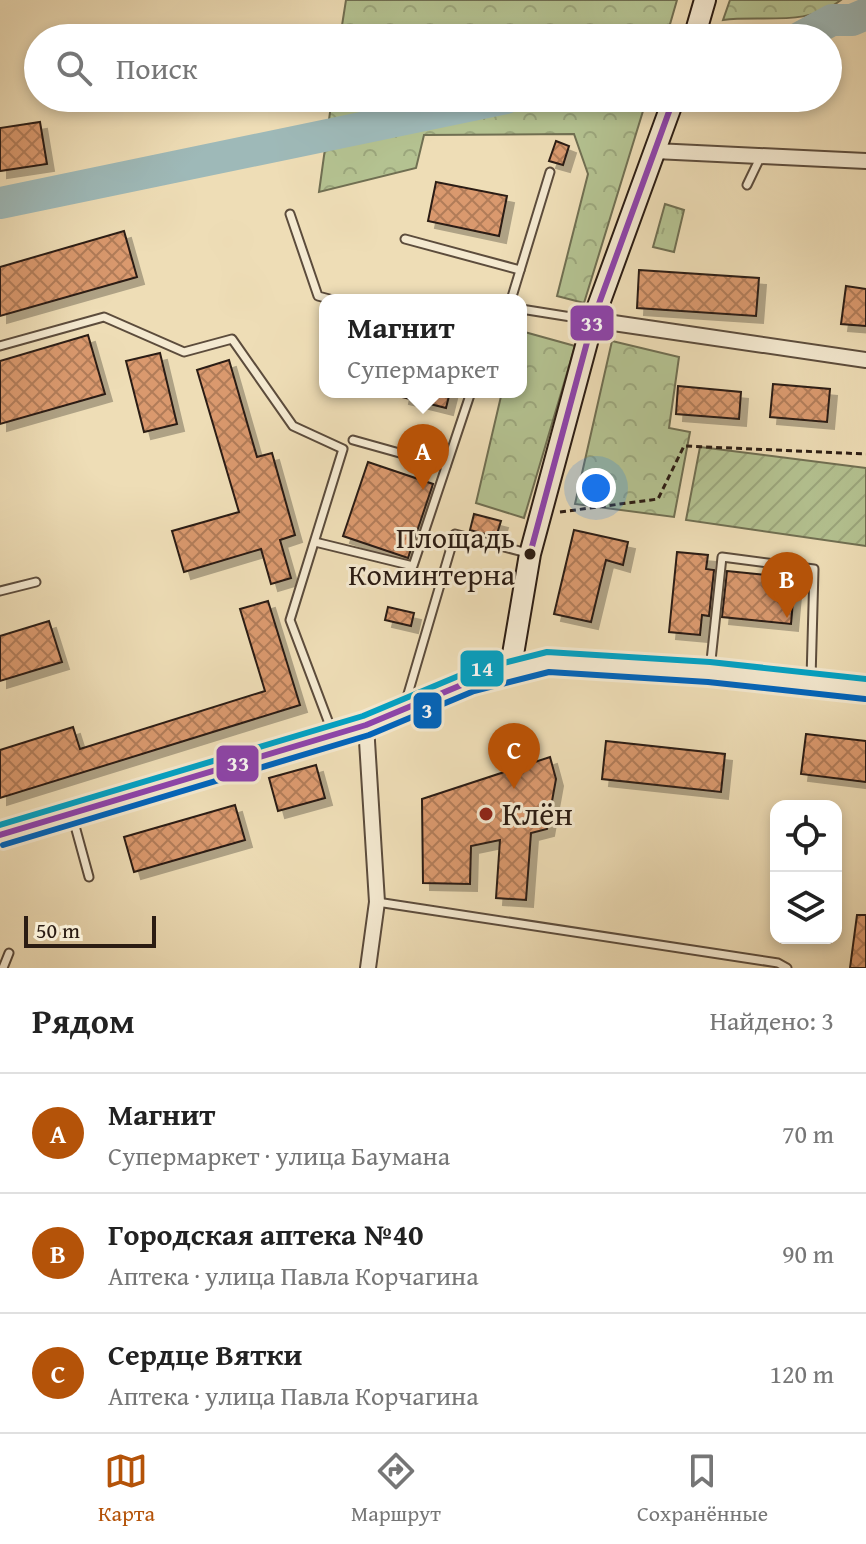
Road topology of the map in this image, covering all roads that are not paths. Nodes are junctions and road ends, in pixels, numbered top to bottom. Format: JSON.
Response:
{"nodes":[{"id":1,"x":705,"y":0,"type":"edge"},
{"id":2,"x":698,"y":24,"type":"edge"},
{"id":3,"x":669,"y":112,"type":"edge"},
{"id":4,"x":655,"y":151,"type":"junction"},
{"id":5,"x":760,"y":158,"type":"junction"},
{"id":6,"x":866,"y":161,"type":"edge"},
{"id":7,"x":550,"y":172,"type":"dead end"},
{"id":8,"x":747,"y":185,"type":"dead end"},
{"id":9,"x":290,"y":214,"type":"dead end"},
{"id":10,"x":405,"y":239,"type":"dead end"},
{"id":11,"x":520,"y":270,"type":"junction"},
{"id":12,"x":513,"y":294,"type":"edge"},
{"id":13,"x":319,"y":296,"type":"edge"},
{"id":14,"x":527,"y":310,"type":"edge"},
{"id":15,"x":593,"y":320,"type":"junction"},
{"id":16,"x":0,"y":346,"type":"edge"},
{"id":17,"x":866,"y":360,"type":"edge"},
{"id":18,"x":469,"y":398,"type":"edge"},
{"id":19,"x":353,"y":440,"type":"dead end"},
{"id":20,"x":446,"y":466,"type":"junction"},
{"id":21,"x":315,"y":542,"type":"junction"},
{"id":22,"x":530,"y":554,"type":"junction"},
{"id":23,"x":36,"y":582,"type":"dead end"},
{"id":24,"x":0,"y":591,"type":"edge"},
{"id":25,"x":510,"y":672,"type":"junction"},
{"id":26,"x":709,"y":672,"type":"junction"},
{"id":27,"x":811,"y":684,"type":"junction"},
{"id":28,"x":866,"y":689,"type":"edge"},
{"id":29,"x":403,"y":709,"type":"junction"},
{"id":30,"x":366,"y":725,"type":"junction"},
{"id":31,"x":334,"y":735,"type":"junction"},
{"id":32,"x":71,"y":813,"type":"junction"},
{"id":33,"x":0,"y":835,"type":"edge"},
{"id":34,"x":89,"y":877,"type":"dead end"},
{"id":35,"x":377,"y":902,"type":"junction"},
{"id":36,"x":9,"y":953,"type":"dead end"},
{"id":37,"x":3,"y":968,"type":"edge"},
{"id":38,"x":368,"y":968,"type":"edge"},
{"id":39,"x":787,"y":968,"type":"edge"}],
"edges":[{"from":1,"to":2,"type":"main road"},
{"from":3,"to":4,"type":"main road"},
{"from":4,"to":5,"type":"street"},
{"from":4,"to":15,"type":"main road"},
{"from":5,"to":6,"type":"street"},
{"from":5,"to":8,"type":"lane"},
{"from":7,"to":11,"type":"lane"},
{"from":9,"to":13,"type":"lane"},
{"from":10,"to":11,"type":"lane"},
{"from":11,"to":12,"type":"lane"},
{"from":14,"to":15,"type":"lane"},
{"from":15,"to":17,"type":"street"},
{"from":15,"to":22,"type":"main road"},
{"from":16,"to":21,"type":"lane"},
{"from":18,"to":20,"type":"lane"},
{"from":19,"to":20,"type":"lane"},
{"from":20,"to":21,"type":"lane"},
{"from":21,"to":31,"type":"lane"},
{"from":22,"to":25,"type":"main road"},
{"from":22,"to":29,"type":"lane"},
{"from":23,"to":24,"type":"lane"},
{"from":25,"to":26,"type":"main road"},
{"from":25,"to":29,"type":"main road"},
{"from":26,"to":27,"type":"main road"},
{"from":26,"to":27,"type":"lane"},
{"from":27,"to":28,"type":"main road"},
{"from":29,"to":30,"type":"main road"},
{"from":30,"to":31,"type":"main road"},
{"from":30,"to":35,"type":"street"},
{"from":31,"to":32,"type":"main road"},
{"from":32,"to":33,"type":"main road"},
{"from":32,"to":34,"type":"lane"},
{"from":35,"to":38,"type":"street"},
{"from":35,"to":39,"type":"lane"},
{"from":36,"to":37,"type":"lane"}]}
